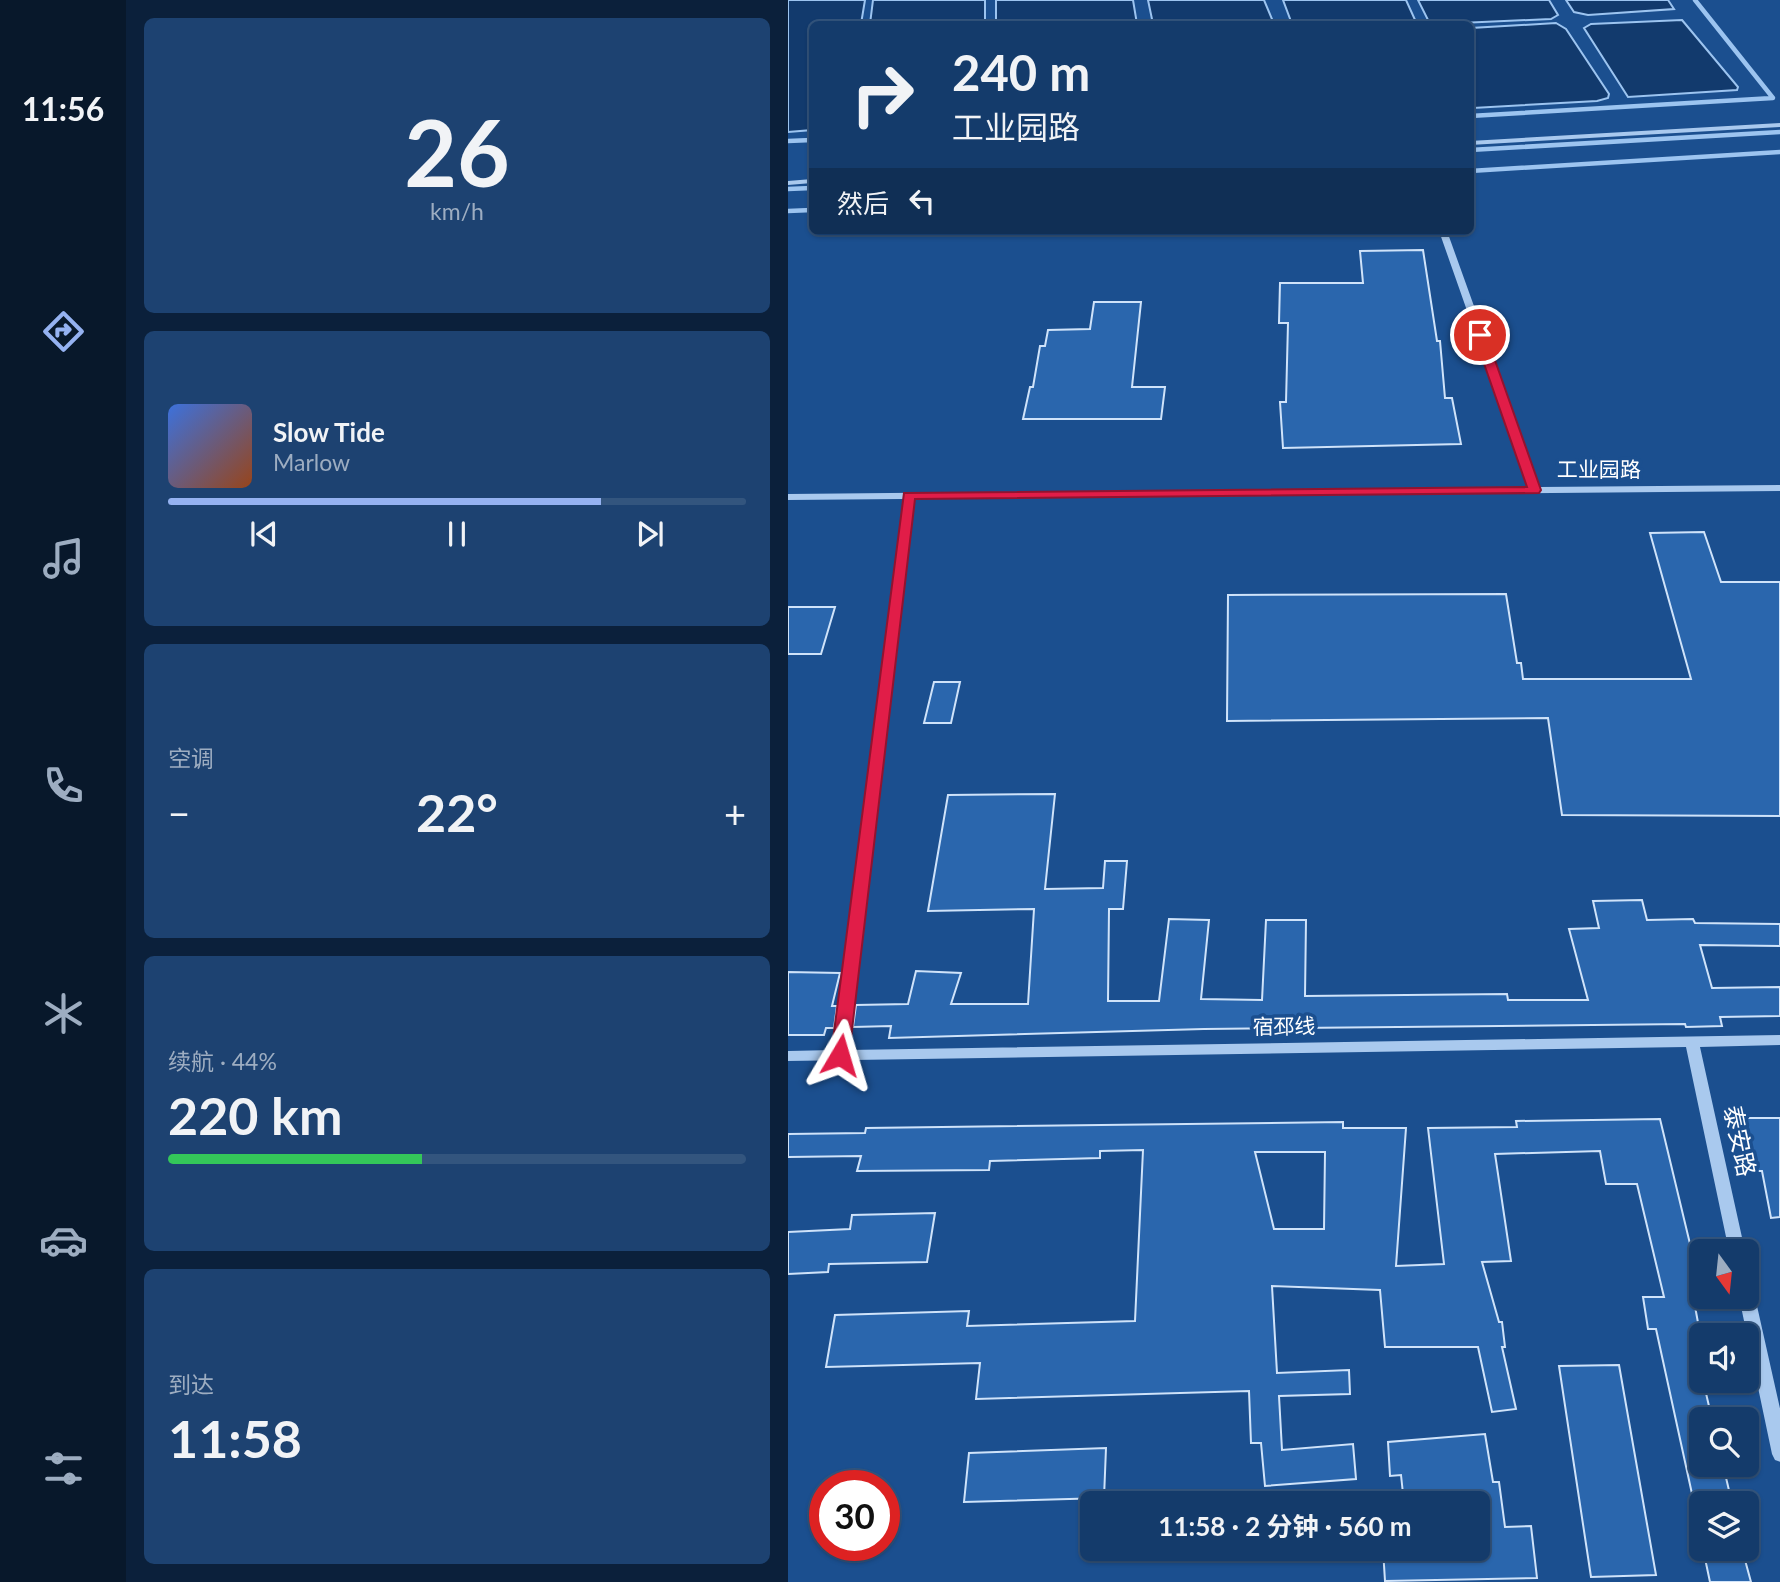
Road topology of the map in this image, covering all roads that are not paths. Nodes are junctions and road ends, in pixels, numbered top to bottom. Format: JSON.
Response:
{"nodes":[{"id":1,"x":1780,"y":125,"type":"edge"},
{"id":2,"x":1474,"y":143,"type":"edge"},
{"id":3,"x":809,"y":181,"type":"edge"},
{"id":4,"x":788,"y":183,"type":"edge"},
{"id":5,"x":1444,"y":235,"type":"edge"},
{"id":6,"x":1780,"y":488,"type":"edge"},
{"id":7,"x":1535,"y":490,"type":"junction"},
{"id":8,"x":909,"y":495,"type":"junction"},
{"id":9,"x":788,"y":497,"type":"edge"},
{"id":10,"x":1780,"y":1040,"type":"edge"},
{"id":11,"x":1692,"y":1041,"type":"junction"},
{"id":12,"x":840,"y":1055,"type":"junction"},
{"id":13,"x":788,"y":1056,"type":"edge"},
{"id":14,"x":1734,"y":1239,"type":"edge"},
{"id":15,"x":1750,"y":1309,"type":"edge"},
{"id":16,"x":1780,"y":1454,"type":"edge"}],
"edges":[{"from":1,"to":2,"type":"street"},
{"from":3,"to":4,"type":"street"},
{"from":5,"to":7,"type":"street"},
{"from":6,"to":7,"type":"street","name":"工业园路"},
{"from":7,"to":8,"type":"street","name":"工业园路"},
{"from":8,"to":9,"type":"street","name":"工业园路"},
{"from":8,"to":12,"type":"street"},
{"from":10,"to":11,"type":"street","name":"宿邳线"},
{"from":11,"to":12,"type":"street","name":"宿邳线"},
{"from":11,"to":14,"type":"street","name":"泰安路"},
{"from":12,"to":13,"type":"street","name":"宿邳线"},
{"from":15,"to":16,"type":"street"}]}
